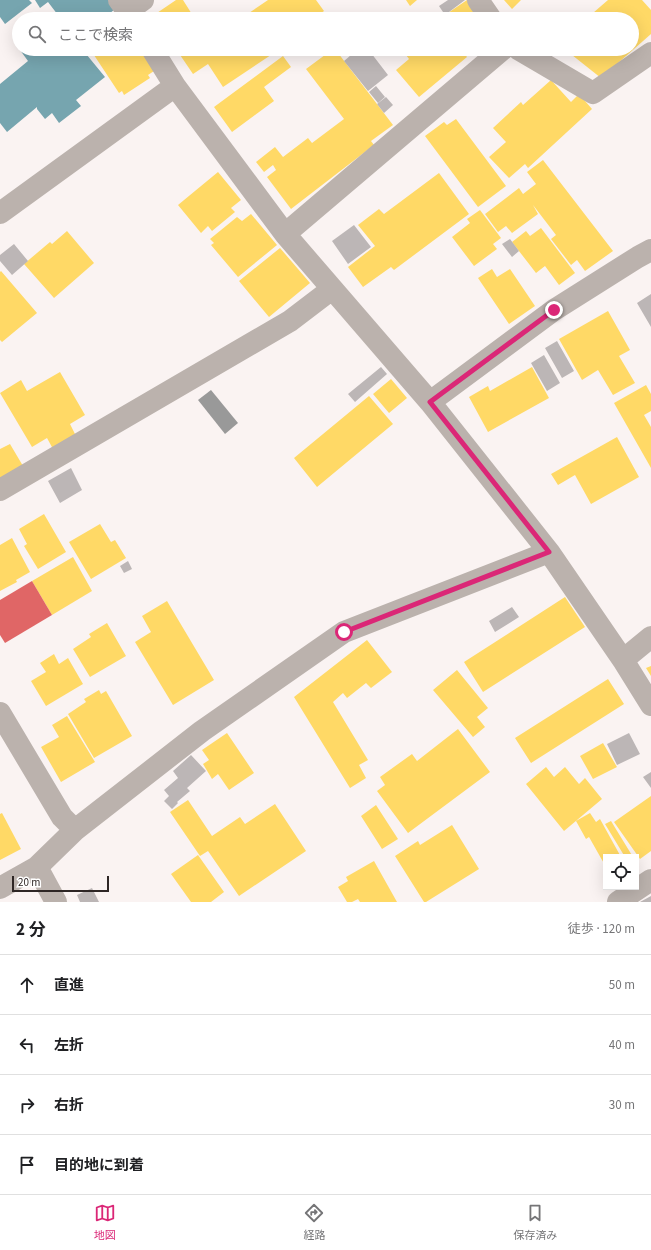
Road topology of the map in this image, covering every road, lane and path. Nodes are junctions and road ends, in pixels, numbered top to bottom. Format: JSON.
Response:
{"nodes":[{"id":1,"x":478,"y":0,"type":"edge"},
{"id":2,"x":486,"y":12,"type":"edge"},
{"id":3,"x":651,"y":53,"type":"edge"},
{"id":4,"x":156,"y":56,"type":"edge"},
{"id":5,"x":495,"y":56,"type":"edge"},
{"id":6,"x":530,"y":56,"type":"edge"},
{"id":7,"x":175,"y":86,"type":"junction"},
{"id":8,"x":0,"y":213,"type":"edge"},
{"id":9,"x":285,"y":234,"type":"junction"},
{"id":10,"x":651,"y":250,"type":"edge"},
{"id":11,"x":332,"y":289,"type":"junction"},
{"id":12,"x":430,"y":402,"type":"junction"},
{"id":13,"x":0,"y":490,"type":"edge"},
{"id":14,"x":549,"y":552,"type":"junction"},
{"id":15,"x":651,"y":637,"type":"edge"},
{"id":16,"x":623,"y":660,"type":"junction"},
{"id":17,"x":651,"y":705,"type":"edge"},
{"id":18,"x":0,"y":712,"type":"edge"},
{"id":19,"x":75,"y":830,"type":"junction"},
{"id":20,"x":38,"y":867,"type":"junction"},
{"id":21,"x":651,"y":880,"type":"edge"},
{"id":22,"x":0,"y":888,"type":"edge"},
{"id":23,"x":56,"y":902,"type":"edge"},
{"id":24,"x":618,"y":902,"type":"edge"}],
"edges":[{"from":1,"to":2,"type":"street"},
{"from":3,"to":6,"type":"street"},
{"from":4,"to":7,"type":"street"},
{"from":5,"to":9,"type":"street"},
{"from":7,"to":8,"type":"street"},
{"from":7,"to":9,"type":"street"},
{"from":9,"to":11,"type":"street"},
{"from":10,"to":12,"type":"street"},
{"from":11,"to":12,"type":"street"},
{"from":11,"to":13,"type":"street"},
{"from":12,"to":14,"type":"street"},
{"from":14,"to":16,"type":"street"},
{"from":14,"to":19,"type":"street"},
{"from":15,"to":16,"type":"street"},
{"from":16,"to":17,"type":"street"},
{"from":18,"to":19,"type":"street"},
{"from":19,"to":20,"type":"street"},
{"from":20,"to":22,"type":"street"},
{"from":20,"to":23,"type":"street"},
{"from":21,"to":24,"type":"street"}]}
